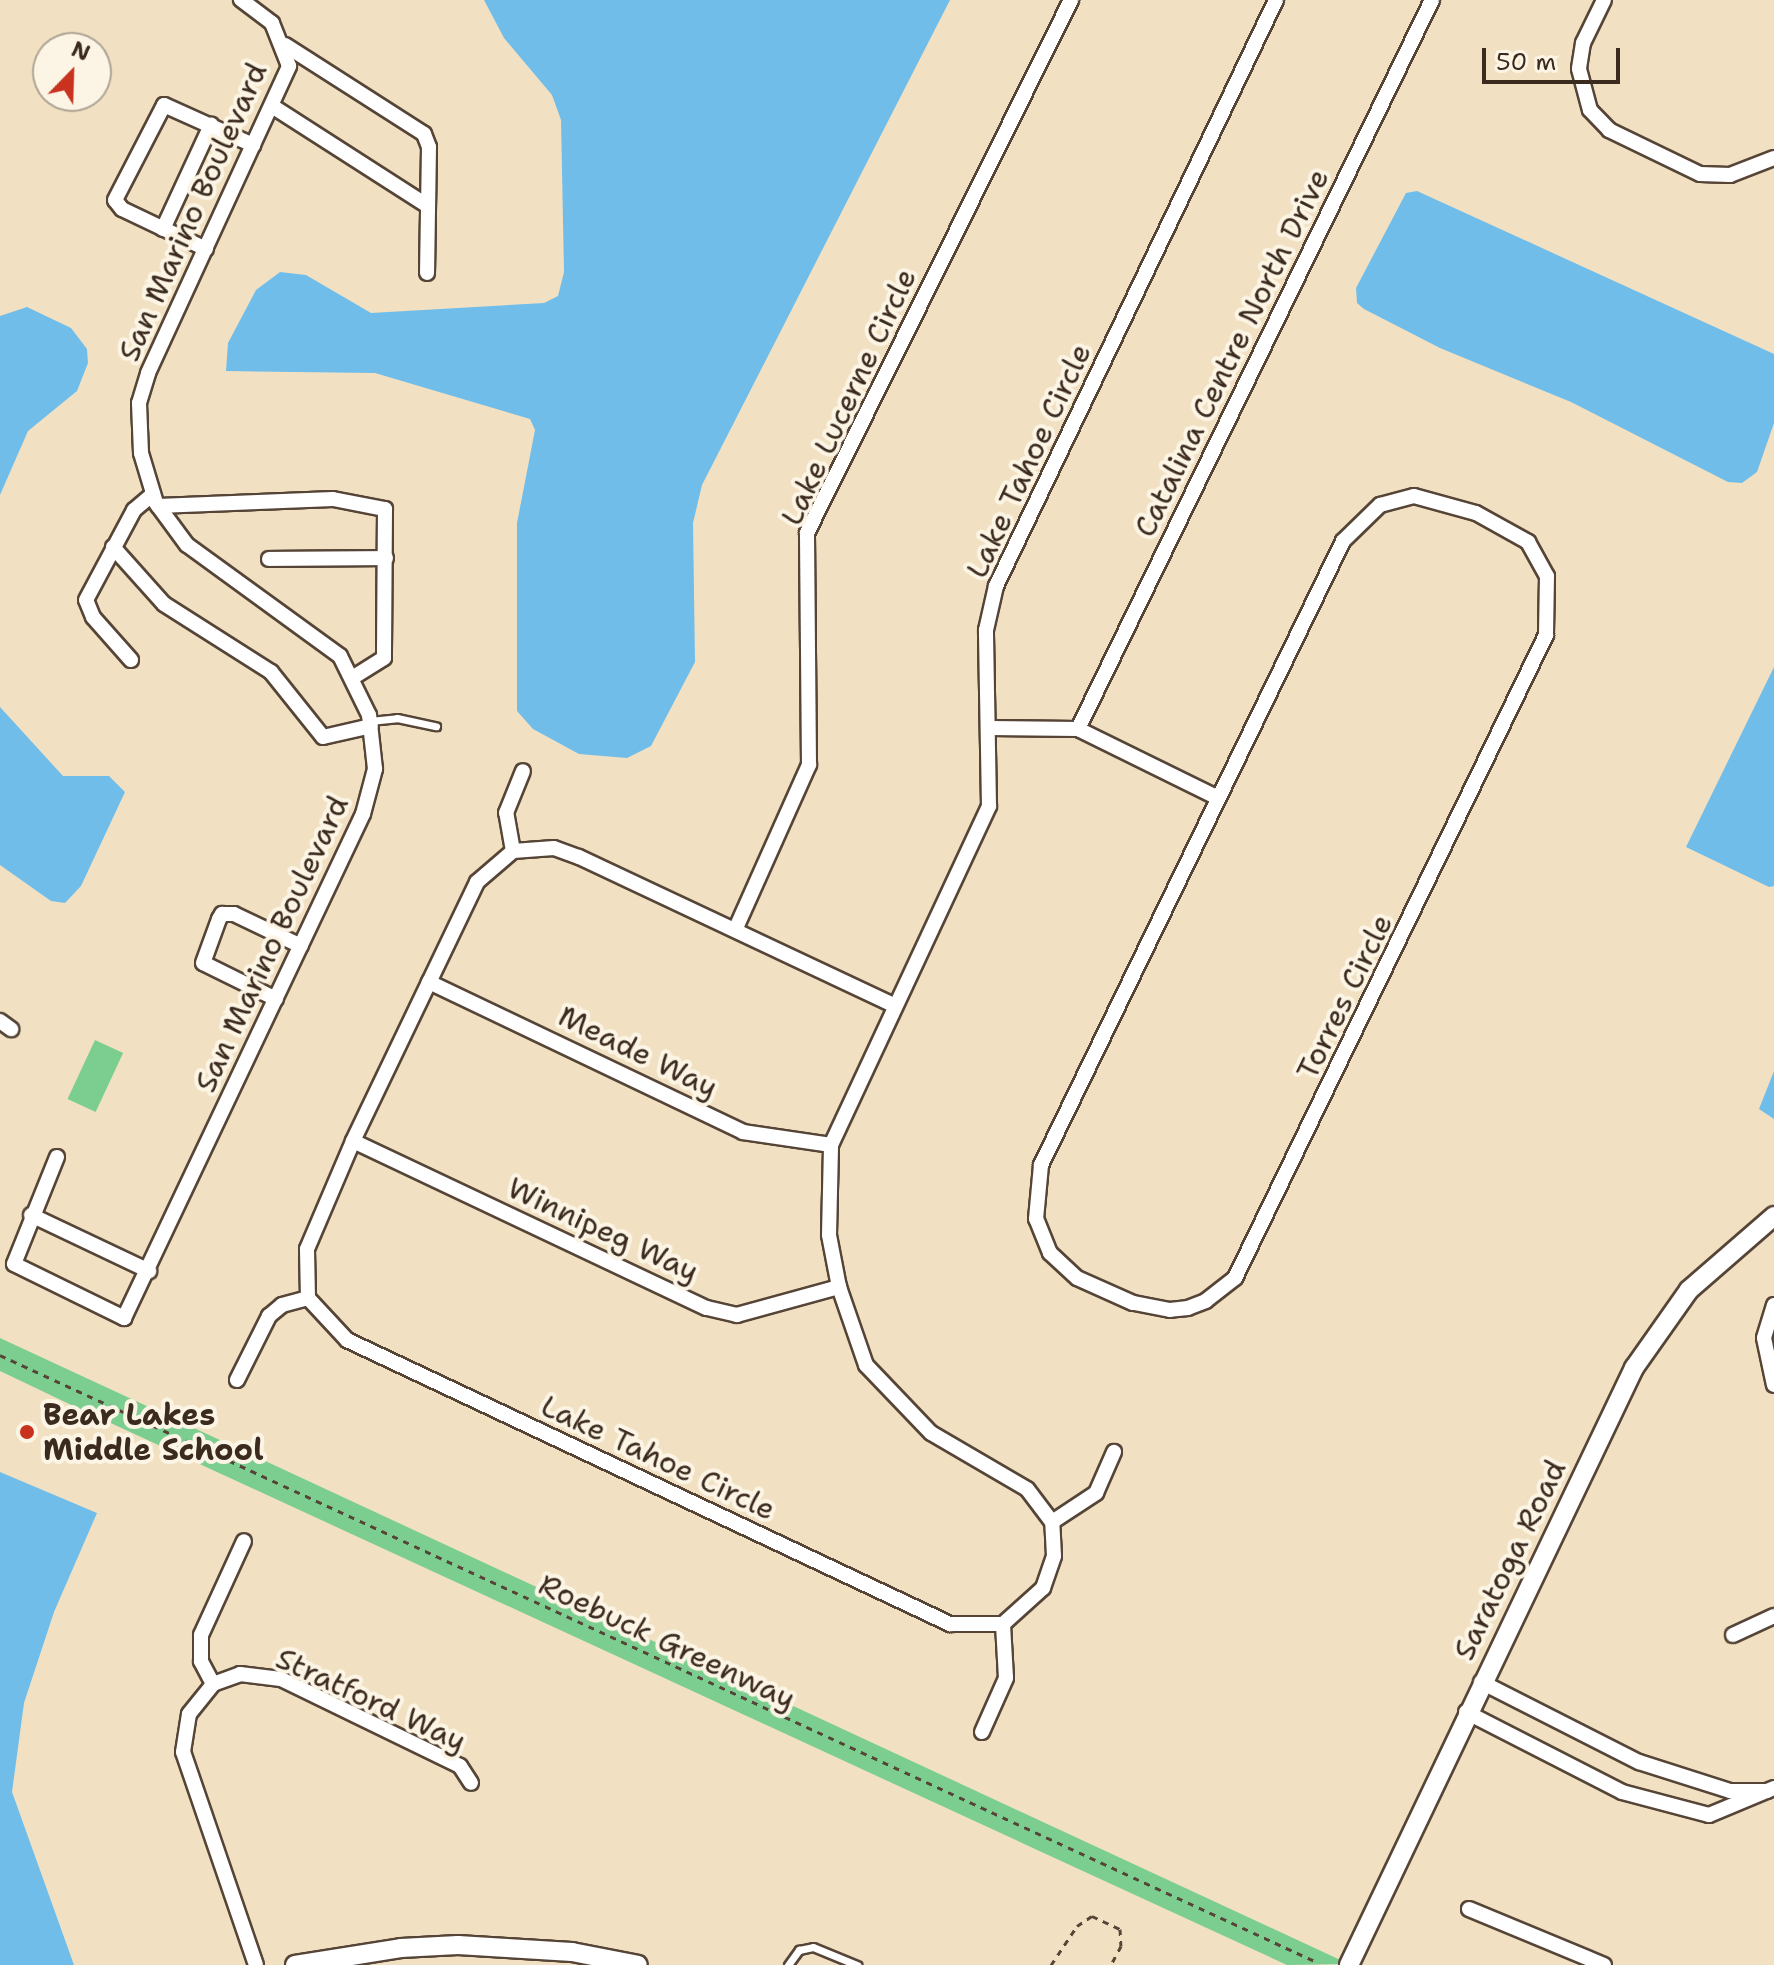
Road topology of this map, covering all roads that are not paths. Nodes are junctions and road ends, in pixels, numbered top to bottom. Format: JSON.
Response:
{"nodes":[{"id":1,"x":241,"y":0,"type":"edge"},
{"id":2,"x":1071,"y":0,"type":"edge"},
{"id":3,"x":1276,"y":0,"type":"edge"},
{"id":4,"x":1432,"y":0,"type":"edge"},
{"id":5,"x":1604,"y":0,"type":"edge"},
{"id":6,"x":285,"y":45,"type":"junction"},
{"id":7,"x":272,"y":106,"type":"junction"},
{"id":8,"x":211,"y":125,"type":"junction"},
{"id":9,"x":253,"y":145,"type":"junction"},
{"id":10,"x":1774,"y":158,"type":"edge"},
{"id":11,"x":428,"y":206,"type":"junction"},
{"id":12,"x":163,"y":229,"type":"junction"},
{"id":13,"x":206,"y":249,"type":"junction"},
{"id":14,"x":427,"y":273,"type":"dead end"},
{"id":15,"x":156,"y":500,"type":"junction"},
{"id":16,"x":113,"y":547,"type":"junction"},
{"id":17,"x":386,"y":558,"type":"junction"},
{"id":18,"x":269,"y":559,"type":"dead end"},
{"id":19,"x":131,"y":660,"type":"dead end"},
{"id":20,"x":353,"y":677,"type":"junction"},
{"id":21,"x":370,"y":724,"type":"junction"},
{"id":22,"x":436,"y":726,"type":"dead end"},
{"id":23,"x":990,"y":728,"type":"junction"},
{"id":24,"x":1078,"y":729,"type":"junction"},
{"id":25,"x":523,"y":771,"type":"dead end"},
{"id":26,"x":1218,"y":798,"type":"junction"},
{"id":27,"x":513,"y":851,"type":"junction"},
{"id":28,"x":736,"y":928,"type":"junction"},
{"id":29,"x":301,"y":946,"type":"junction"},
{"id":30,"x":429,"y":982,"type":"junction"},
{"id":31,"x":276,"y":999,"type":"junction"},
{"id":32,"x":895,"y":1006,"type":"junction"},
{"id":33,"x":353,"y":1141,"type":"junction"},
{"id":34,"x":831,"y":1145,"type":"junction"},
{"id":35,"x":57,"y":1157,"type":"dead end"},
{"id":36,"x":31,"y":1215,"type":"junction"},
{"id":37,"x":1774,"y":1216,"type":"edge"},
{"id":38,"x":149,"y":1271,"type":"junction"},
{"id":39,"x":839,"y":1287,"type":"junction"},
{"id":40,"x":308,"y":1298,"type":"junction"},
{"id":41,"x":1774,"y":1305,"type":"edge"},
{"id":42,"x":237,"y":1380,"type":"dead end"},
{"id":43,"x":1774,"y":1385,"type":"edge"},
{"id":44,"x":1114,"y":1452,"type":"dead end"},
{"id":45,"x":1052,"y":1522,"type":"junction"},
{"id":46,"x":244,"y":1541,"type":"dead end"},
{"id":47,"x":1774,"y":1616,"type":"edge"},
{"id":48,"x":1003,"y":1624,"type":"junction"},
{"id":49,"x":1733,"y":1635,"type":"dead end"},
{"id":50,"x":1481,"y":1682,"type":"junction"},
{"id":51,"x":213,"y":1684,"type":"junction"},
{"id":52,"x":1466,"y":1712,"type":"junction"},
{"id":53,"x":982,"y":1732,"type":"dead end"},
{"id":54,"x":471,"y":1783,"type":"dead end"},
{"id":55,"x":1770,"y":1789,"type":"edge"},
{"id":56,"x":1469,"y":1909,"type":"dead end"},
{"id":57,"x":256,"y":1965,"type":"edge"},
{"id":58,"x":295,"y":1965,"type":"edge"},
{"id":59,"x":638,"y":1965,"type":"edge"},
{"id":60,"x":788,"y":1965,"type":"edge"},
{"id":61,"x":857,"y":1965,"type":"edge"},
{"id":62,"x":1349,"y":1965,"type":"edge"},
{"id":63,"x":1604,"y":1965,"type":"edge"}],
"edges":[{"from":1,"to":6,"type":"street","name":"San Marino Boulevard"},
{"from":2,"to":28,"type":"street","name":"Lake Lucerne Circle"},
{"from":3,"to":23,"type":"street","name":"Lake Tahoe Circle"},
{"from":4,"to":24,"type":"street","name":"Catalina Centre North Drive"},
{"from":5,"to":10,"type":"street"},
{"from":6,"to":7,"type":"street","name":"San Marino Boulevard"},
{"from":6,"to":11,"type":"street"},
{"from":7,"to":9,"type":"street","name":"San Marino Boulevard"},
{"from":7,"to":11,"type":"street"},
{"from":8,"to":9,"type":"street"},
{"from":8,"to":12,"type":"street"},
{"from":8,"to":12,"type":"street"},
{"from":9,"to":13,"type":"street","name":"San Marino Boulevard"},
{"from":11,"to":14,"type":"street"},
{"from":12,"to":13,"type":"street"},
{"from":13,"to":15,"type":"street","name":"San Marino Boulevard"},
{"from":15,"to":16,"type":"street"},
{"from":15,"to":17,"type":"street"},
{"from":15,"to":20,"type":"street","name":"San Marino Boulevard"},
{"from":16,"to":19,"type":"street"},
{"from":16,"to":21,"type":"street"},
{"from":17,"to":18,"type":"street"},
{"from":17,"to":20,"type":"street"},
{"from":20,"to":21,"type":"street","name":"San Marino Boulevard"},
{"from":21,"to":22,"type":"lane"},
{"from":21,"to":29,"type":"street","name":"San Marino Boulevard"},
{"from":23,"to":24,"type":"street"},
{"from":23,"to":32,"type":"street","name":"Lake Tahoe Circle"},
{"from":24,"to":26,"type":"street"},
{"from":25,"to":27,"type":"street"},
{"from":26,"to":26,"type":"street","name":"Torres Circle"},
{"from":27,"to":28,"type":"street"},
{"from":27,"to":30,"type":"street"},
{"from":28,"to":32,"type":"street"},
{"from":29,"to":31,"type":"street","name":"San Marino Boulevard"},
{"from":29,"to":31,"type":"street"},
{"from":30,"to":33,"type":"street"},
{"from":30,"to":34,"type":"street","name":"Meade Way"},
{"from":31,"to":38,"type":"street","name":"San Marino Boulevard"},
{"from":32,"to":34,"type":"street","name":"Lake Tahoe Circle"},
{"from":33,"to":39,"type":"street","name":"Winnipeg Way"},
{"from":33,"to":40,"type":"street"},
{"from":34,"to":39,"type":"street","name":"Lake Tahoe Circle"},
{"from":35,"to":36,"type":"street","name":"San Marino Boulevard"},
{"from":36,"to":38,"type":"street"},
{"from":36,"to":38,"type":"street","name":"San Marino Boulevard"},
{"from":37,"to":50,"type":"street","name":"Saratoga Road"},
{"from":39,"to":45,"type":"street","name":"Lake Tahoe Circle"},
{"from":40,"to":42,"type":"street"},
{"from":40,"to":48,"type":"street","name":"Lake Tahoe Circle"},
{"from":41,"to":43,"type":"street"},
{"from":44,"to":45,"type":"street"},
{"from":45,"to":48,"type":"street"},
{"from":46,"to":51,"type":"street"},
{"from":47,"to":49,"type":"street"},
{"from":48,"to":53,"type":"street"},
{"from":50,"to":52,"type":"street","name":"Saratoga Road"},
{"from":50,"to":55,"type":"street"},
{"from":51,"to":54,"type":"street","name":"Stratford Way"},
{"from":51,"to":57,"type":"street"},
{"from":52,"to":55,"type":"street"},
{"from":52,"to":62,"type":"street","name":"Saratoga Road"},
{"from":56,"to":63,"type":"street"},
{"from":58,"to":59,"type":"street"},
{"from":60,"to":61,"type":"lane"}]}
